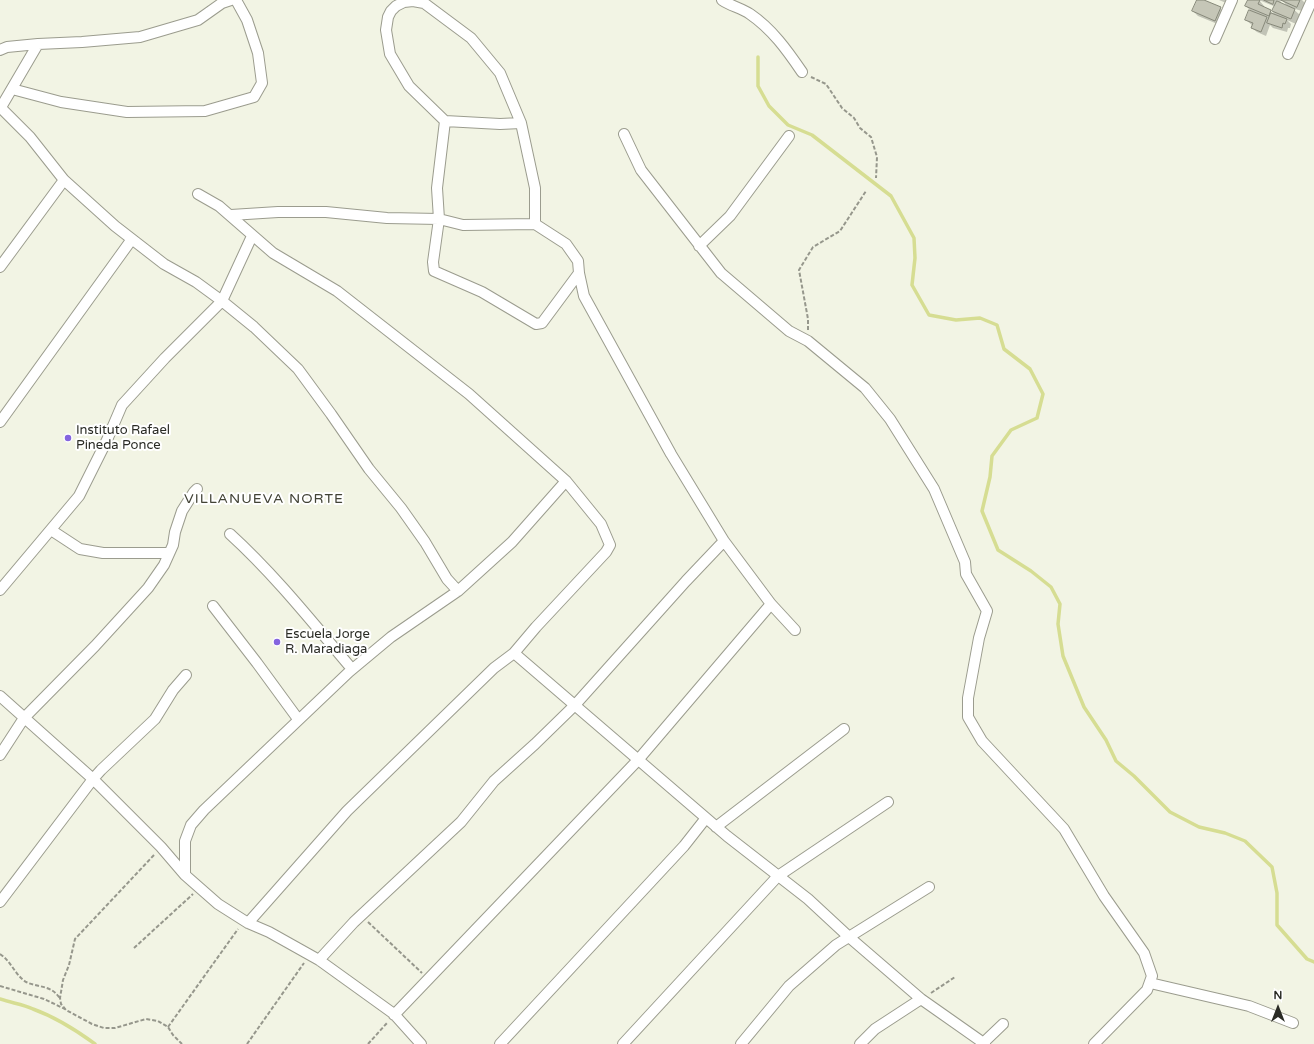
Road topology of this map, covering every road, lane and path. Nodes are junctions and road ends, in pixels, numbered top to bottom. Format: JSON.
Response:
{"nodes":[{"id":1,"x":236,"y":0,"type":"edge"},
{"id":2,"x":722,"y":0,"type":"edge"},
{"id":3,"x":1232,"y":0,"type":"edge"},
{"id":4,"x":1312,"y":0,"type":"edge"},
{"id":5,"x":225,"y":1,"type":"edge"},
{"id":6,"x":1215,"y":39,"type":"dead end"},
{"id":7,"x":38,"y":44,"type":"junction"},
{"id":8,"x":0,"y":50,"type":"edge"},
{"id":9,"x":1288,"y":54,"type":"dead end"},
{"id":10,"x":802,"y":72,"type":"joint"},
{"id":11,"x":12,"y":88,"type":"junction"},
{"id":12,"x":0,"y":108,"type":"edge"},
{"id":13,"x":445,"y":121,"type":"junction"},
{"id":14,"x":521,"y":123,"type":"junction"},
{"id":15,"x":624,"y":134,"type":"dead end"},
{"id":16,"x":789,"y":136,"type":"dead end"},
{"id":17,"x":876,"y":178,"type":"dead end"},
{"id":18,"x":64,"y":180,"type":"junction"},
{"id":19,"x":866,"y":191,"type":"dead end"},
{"id":20,"x":198,"y":194,"type":"dead end"},
{"id":21,"x":231,"y":215,"type":"junction"},
{"id":22,"x":439,"y":219,"type":"junction"},
{"id":23,"x":535,"y":224,"type":"junction"},
{"id":24,"x":252,"y":236,"type":"junction"},
{"id":25,"x":132,"y":239,"type":"junction"},
{"id":26,"x":699,"y":246,"type":"junction"},
{"id":27,"x":0,"y":268,"type":"edge"},
{"id":28,"x":579,"y":273,"type":"junction"},
{"id":29,"x":222,"y":301,"type":"junction"},
{"id":30,"x":808,"y":341,"type":"junction"},
{"id":31,"x":0,"y":422,"type":"edge"},
{"id":32,"x":566,"y":481,"type":"junction"},
{"id":33,"x":197,"y":490,"type":"dead end"},
{"id":34,"x":51,"y":530,"type":"junction"},
{"id":35,"x":230,"y":534,"type":"dead end"},
{"id":36,"x":724,"y":541,"type":"junction"},
{"id":37,"x":169,"y":553,"type":"junction"},
{"id":38,"x":0,"y":590,"type":"edge"},
{"id":39,"x":458,"y":591,"type":"junction"},
{"id":40,"x":772,"y":604,"type":"junction"},
{"id":41,"x":213,"y":606,"type":"dead end"},
{"id":42,"x":795,"y":630,"type":"dead end"},
{"id":43,"x":514,"y":653,"type":"junction"},
{"id":44,"x":352,"y":669,"type":"junction"},
{"id":45,"x":186,"y":674,"type":"dead end"},
{"id":46,"x":0,"y":696,"type":"edge"},
{"id":47,"x":575,"y":705,"type":"junction"},
{"id":48,"x":24,"y":718,"type":"junction"},
{"id":49,"x":298,"y":719,"type":"junction"},
{"id":50,"x":844,"y":730,"type":"dead end"},
{"id":51,"x":0,"y":755,"type":"edge"},
{"id":52,"x":638,"y":760,"type":"junction"},
{"id":53,"x":93,"y":779,"type":"junction"},
{"id":54,"x":888,"y":802,"type":"dead end"},
{"id":55,"x":706,"y":818,"type":"junction"},
{"id":56,"x":716,"y":827,"type":"junction"},
{"id":57,"x":161,"y":847,"type":"junction"},
{"id":58,"x":185,"y":875,"type":"junction"},
{"id":59,"x":778,"y":876,"type":"junction"},
{"id":60,"x":929,"y":887,"type":"dead end"},
{"id":61,"x":199,"y":888,"type":"junction"},
{"id":62,"x":0,"y":902,"type":"edge"},
{"id":63,"x":361,"y":916,"type":"junction"},
{"id":64,"x":247,"y":921,"type":"junction"},
{"id":65,"x":849,"y":937,"type":"junction"},
{"id":66,"x":134,"y":948,"type":"dead end"},
{"id":67,"x":0,"y":954,"type":"edge"},
{"id":68,"x":309,"y":955,"type":"junction"},
{"id":69,"x":319,"y":960,"type":"junction"},
{"id":70,"x":955,"y":977,"type":"dead end"},
{"id":71,"x":428,"y":979,"type":"junction"},
{"id":72,"x":1150,"y":983,"type":"junction"},
{"id":73,"x":0,"y":986,"type":"edge"},
{"id":74,"x":60,"y":998,"type":"junction"},
{"id":75,"x":921,"y":999,"type":"junction"},
{"id":76,"x":66,"y":1010,"type":"junction"},
{"id":77,"x":394,"y":1014,"type":"junction"},
{"id":78,"x":1293,"y":1023,"type":"dead end"},
{"id":79,"x":1003,"y":1024,"type":"dead end"},
{"id":80,"x":168,"y":1027,"type":"junction"},
{"id":81,"x":984,"y":1043,"type":"edge"},
{"id":82,"x":182,"y":1044,"type":"edge"},
{"id":83,"x":247,"y":1044,"type":"edge"},
{"id":84,"x":368,"y":1044,"type":"edge"},
{"id":85,"x":421,"y":1044,"type":"edge"},
{"id":86,"x":500,"y":1044,"type":"edge"},
{"id":87,"x":623,"y":1044,"type":"edge"},
{"id":88,"x":741,"y":1044,"type":"edge"},
{"id":89,"x":860,"y":1044,"type":"edge"},
{"id":90,"x":1094,"y":1044,"type":"edge"}],
"edges":[{"from":1,"to":11,"type":"street"},
{"from":2,"to":10,"type":"street"},
{"from":3,"to":6,"type":"street"},
{"from":4,"to":9,"type":"street"},
{"from":5,"to":7,"type":"street"},
{"from":7,"to":8,"type":"street"},
{"from":7,"to":11,"type":"street"},
{"from":10,"to":17,"type":"path"},
{"from":11,"to":12,"type":"street"},
{"from":12,"to":18,"type":"street"},
{"from":13,"to":14,"type":"street"},
{"from":13,"to":14,"type":"street"},
{"from":13,"to":22,"type":"street"},
{"from":14,"to":23,"type":"street"},
{"from":15,"to":26,"type":"street"},
{"from":16,"to":26,"type":"street"},
{"from":18,"to":25,"type":"street"},
{"from":18,"to":27,"type":"street"},
{"from":19,"to":30,"type":"path"},
{"from":20,"to":21,"type":"street"},
{"from":21,"to":22,"type":"street"},
{"from":21,"to":24,"type":"street"},
{"from":22,"to":23,"type":"street"},
{"from":22,"to":28,"type":"street"},
{"from":23,"to":28,"type":"street"},
{"from":24,"to":29,"type":"street"},
{"from":24,"to":32,"type":"street"},
{"from":25,"to":29,"type":"street"},
{"from":25,"to":31,"type":"street"},
{"from":26,"to":30,"type":"street"},
{"from":28,"to":36,"type":"street"},
{"from":29,"to":34,"type":"street"},
{"from":29,"to":39,"type":"street"},
{"from":30,"to":72,"type":"street"},
{"from":32,"to":39,"type":"street"},
{"from":32,"to":43,"type":"street"},
{"from":33,"to":37,"type":"street"},
{"from":34,"to":37,"type":"street"},
{"from":34,"to":38,"type":"street"},
{"from":35,"to":44,"type":"street"},
{"from":36,"to":40,"type":"street"},
{"from":36,"to":47,"type":"street"},
{"from":37,"to":48,"type":"street"},
{"from":39,"to":44,"type":"street"},
{"from":40,"to":42,"type":"street"},
{"from":40,"to":52,"type":"street"},
{"from":41,"to":49,"type":"street"},
{"from":43,"to":47,"type":"street"},
{"from":43,"to":64,"type":"street"},
{"from":44,"to":49,"type":"street"},
{"from":45,"to":53,"type":"street"},
{"from":46,"to":48,"type":"street"},
{"from":47,"to":52,"type":"street"},
{"from":47,"to":63,"type":"street"},
{"from":48,"to":51,"type":"street"},
{"from":48,"to":53,"type":"street"},
{"from":49,"to":58,"type":"street"},
{"from":50,"to":56,"type":"street"},
{"from":52,"to":55,"type":"street"},
{"from":52,"to":71,"type":"street"},
{"from":53,"to":57,"type":"street"},
{"from":53,"to":62,"type":"street"},
{"from":54,"to":59,"type":"street"},
{"from":55,"to":56,"type":"street"},
{"from":55,"to":86,"type":"street"},
{"from":56,"to":59,"type":"street"},
{"from":57,"to":58,"type":"street"},
{"from":57,"to":74,"type":"path"},
{"from":58,"to":61,"type":"street"},
{"from":59,"to":65,"type":"street"},
{"from":59,"to":87,"type":"street"},
{"from":60,"to":65,"type":"street"},
{"from":61,"to":64,"type":"street"},
{"from":61,"to":66,"type":"path"},
{"from":63,"to":69,"type":"street"},
{"from":63,"to":71,"type":"path"},
{"from":64,"to":68,"type":"street"},
{"from":64,"to":80,"type":"path"},
{"from":65,"to":75,"type":"street"},
{"from":65,"to":88,"type":"street"},
{"from":67,"to":74,"type":"path"},
{"from":68,"to":69,"type":"street"},
{"from":68,"to":83,"type":"path"},
{"from":69,"to":77,"type":"street"},
{"from":70,"to":75,"type":"path"},
{"from":71,"to":77,"type":"street"},
{"from":72,"to":78,"type":"street"},
{"from":72,"to":90,"type":"street"},
{"from":73,"to":76,"type":"path"},
{"from":74,"to":76,"type":"path"},
{"from":75,"to":81,"type":"street"},
{"from":75,"to":89,"type":"street"},
{"from":76,"to":80,"type":"path"},
{"from":77,"to":84,"type":"path"},
{"from":77,"to":85,"type":"street"},
{"from":79,"to":81,"type":"street"},
{"from":80,"to":82,"type":"path"}]}
